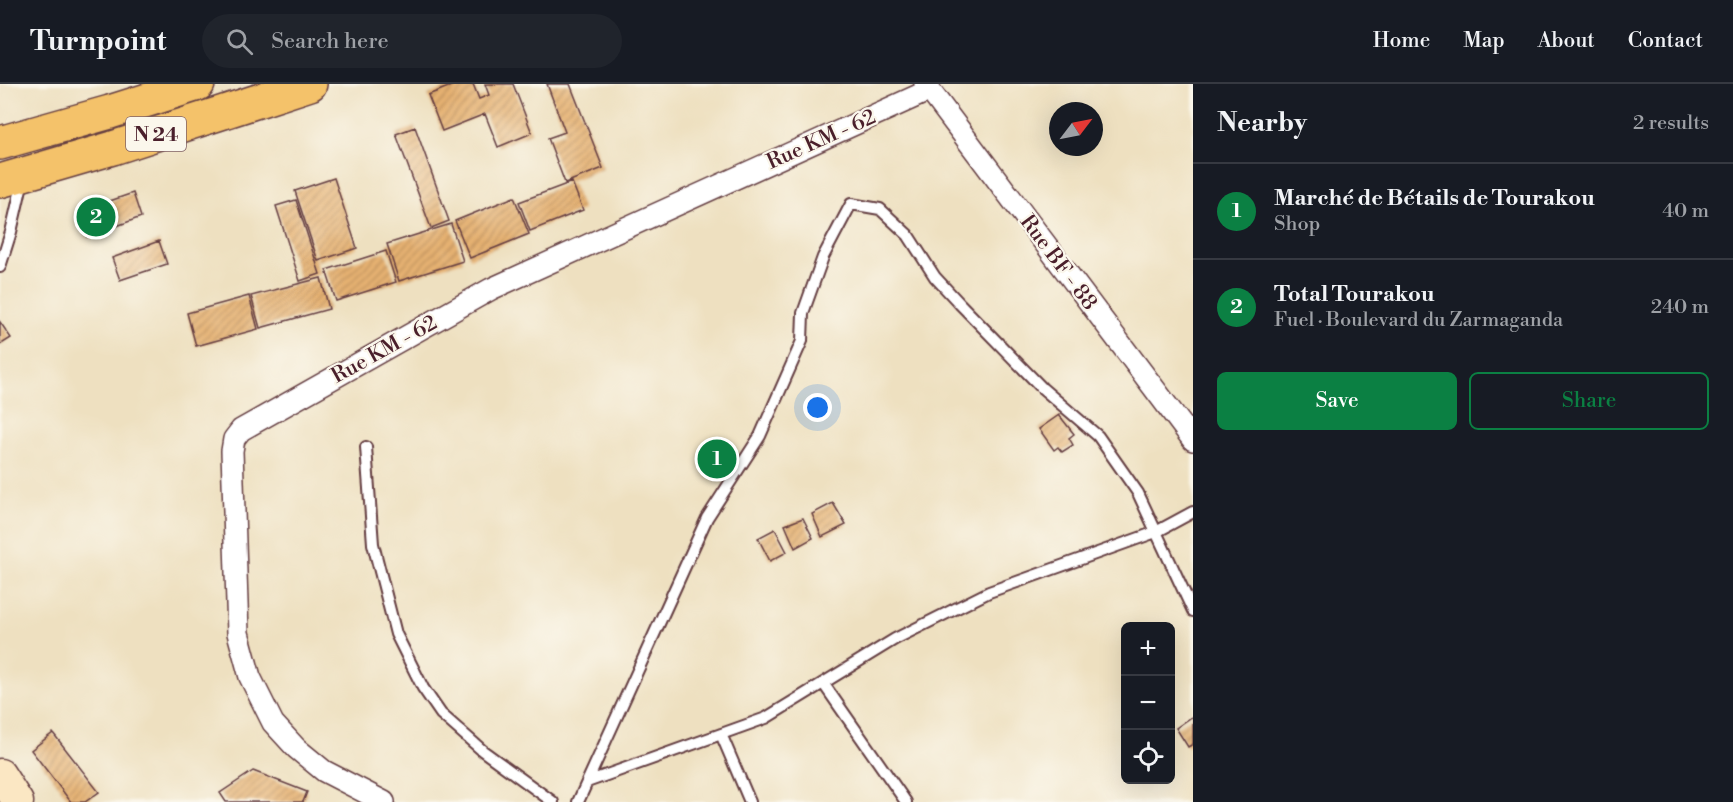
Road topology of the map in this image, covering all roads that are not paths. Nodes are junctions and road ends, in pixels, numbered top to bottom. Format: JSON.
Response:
{"nodes":[{"id":1,"x":198,"y":84,"type":"edge"},
{"id":2,"x":310,"y":84,"type":"edge"},
{"id":3,"x":927,"y":87,"type":"edge"},
{"id":4,"x":0,"y":143,"type":"edge"},
{"id":5,"x":12,"y":177,"type":"edge"},
{"id":6,"x":0,"y":267,"type":"edge"},
{"id":7,"x":1193,"y":440,"type":"edge"},
{"id":8,"x":366,"y":447,"type":"dead end"},
{"id":9,"x":1193,"y":512,"type":"edge"},
{"id":10,"x":1156,"y":532,"type":"junction"},
{"id":11,"x":1193,"y":611,"type":"edge"},
{"id":12,"x":823,"y":683,"type":"junction"},
{"id":13,"x":721,"y":734,"type":"junction"},
{"id":14,"x":0,"y":774,"type":"edge"},
{"id":15,"x":587,"y":782,"type":"junction"},
{"id":16,"x":18,"y":802,"type":"edge"},
{"id":17,"x":384,"y":802,"type":"edge"},
{"id":18,"x":553,"y":802,"type":"edge"},
{"id":19,"x":578,"y":802,"type":"edge"},
{"id":20,"x":750,"y":802,"type":"edge"},
{"id":21,"x":906,"y":802,"type":"edge"}],
"edges":[{"from":1,"to":4,"type":"main road","number":"N 24"},
{"from":2,"to":5,"type":"main road","number":"N 24"},
{"from":3,"to":7,"type":"street","name":"Rue BF - 88"},
{"from":3,"to":17,"type":"street","name":"Rue KM - 62"},
{"from":5,"to":6,"type":"lane"},
{"from":8,"to":18,"type":"lane"},
{"from":9,"to":10,"type":"lane"},
{"from":10,"to":11,"type":"lane"},
{"from":10,"to":12,"type":"lane"},
{"from":10,"to":15,"type":"lane"},
{"from":12,"to":13,"type":"lane"},
{"from":12,"to":21,"type":"lane"},
{"from":13,"to":15,"type":"lane"},
{"from":13,"to":20,"type":"lane"},
{"from":14,"to":16,"type":"main road"},
{"from":15,"to":19,"type":"lane"}]}
